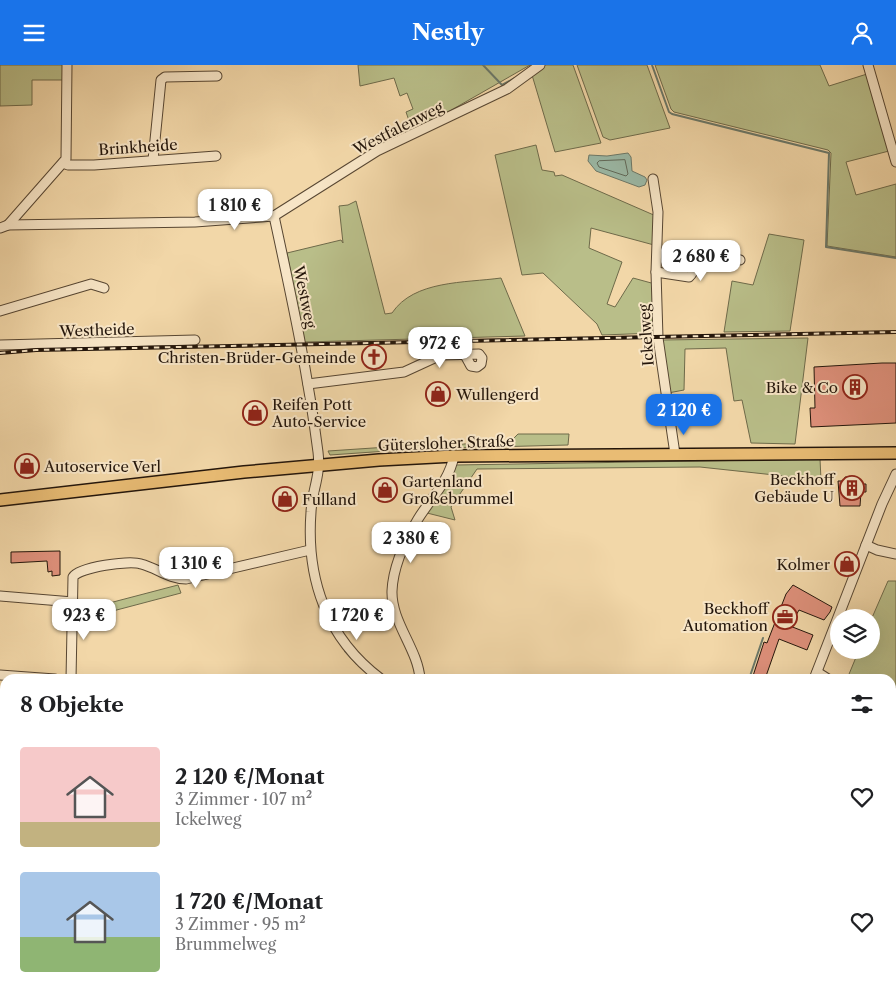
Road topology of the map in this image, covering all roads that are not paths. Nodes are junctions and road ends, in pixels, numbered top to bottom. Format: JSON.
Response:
{"nodes":[{"id":1,"x":67,"y":65,"type":"edge"},
{"id":2,"x":540,"y":65,"type":"edge"},
{"id":3,"x":868,"y":65,"type":"edge"},
{"id":4,"x":217,"y":76,"type":"dead end"},
{"id":5,"x":896,"y":124,"type":"edge"},
{"id":6,"x":885,"y":125,"type":"junction"},
{"id":7,"x":216,"y":155,"type":"dead end"},
{"id":8,"x":153,"y":160,"type":"junction"},
{"id":9,"x":896,"y":162,"type":"edge"},
{"id":10,"x":63,"y":163,"type":"junction"},
{"id":11,"x":653,"y":179,"type":"dead end"},
{"id":12,"x":274,"y":217,"type":"junction"},
{"id":13,"x":4,"y":226,"type":"edge"},
{"id":14,"x":740,"y":260,"type":"dead end"},
{"id":15,"x":656,"y":272,"type":"junction"},
{"id":16,"x":104,"y":288,"type":"dead end"},
{"id":17,"x":0,"y":311,"type":"edge"},
{"id":18,"x":195,"y":340,"type":"dead end"},
{"id":19,"x":0,"y":345,"type":"edge"},
{"id":20,"x":465,"y":355,"type":"dead end"},
{"id":21,"x":308,"y":384,"type":"junction"},
{"id":22,"x":896,"y":453,"type":"edge"},
{"id":23,"x":675,"y":454,"type":"junction"},
{"id":24,"x":454,"y":456,"type":"junction"},
{"id":25,"x":318,"y":465,"type":"junction"},
{"id":26,"x":896,"y":474,"type":"edge"},
{"id":27,"x":0,"y":500,"type":"edge"},
{"id":28,"x":866,"y":545,"type":"junction"},
{"id":29,"x":310,"y":551,"type":"junction"},
{"id":30,"x":896,"y":554,"type":"edge"},
{"id":31,"x":0,"y":596,"type":"edge"},
{"id":32,"x":73,"y":602,"type":"junction"},
{"id":33,"x":70,"y":674,"type":"edge"},
{"id":34,"x":375,"y":674,"type":"edge"},
{"id":35,"x":418,"y":674,"type":"edge"},
{"id":36,"x":815,"y":674,"type":"edge"}],
"edges":[{"from":1,"to":10,"type":"street"},
{"from":2,"to":12,"type":"street","name":"Westfalenweg"},
{"from":3,"to":6,"type":"street"},
{"from":4,"to":8,"type":"street"},
{"from":5,"to":6,"type":"street"},
{"from":6,"to":9,"type":"street"},
{"from":7,"to":8,"type":"street","name":"Brinkheide"},
{"from":8,"to":10,"type":"street","name":"Brinkheide"},
{"from":10,"to":13,"type":"street"},
{"from":11,"to":15,"type":"street","name":"Ickelweg"},
{"from":12,"to":13,"type":"street","name":"Westfalenweg"},
{"from":12,"to":21,"type":"street","name":"Westweg"},
{"from":14,"to":15,"type":"street"},
{"from":15,"to":23,"type":"street","name":"Ickelweg"},
{"from":16,"to":17,"type":"street"},
{"from":18,"to":19,"type":"street","name":"Westheide"},
{"from":20,"to":21,"type":"street"},
{"from":21,"to":25,"type":"street","name":"Westweg"},
{"from":22,"to":23,"type":"main road","name":"Gütersloher Straße"},
{"from":23,"to":24,"type":"main road","name":"Gütersloher Straße"},
{"from":24,"to":25,"type":"main road","name":"Gütersloher Straße"},
{"from":24,"to":35,"type":"street"},
{"from":25,"to":27,"type":"main road","name":"Gütersloher Straße"},
{"from":25,"to":29,"type":"street","name":"Westweg"},
{"from":26,"to":28,"type":"street"},
{"from":28,"to":30,"type":"street"},
{"from":28,"to":36,"type":"street"},
{"from":29,"to":32,"type":"street"},
{"from":29,"to":34,"type":"street","name":"Westweg"},
{"from":31,"to":32,"type":"street"},
{"from":32,"to":33,"type":"street"}]}
